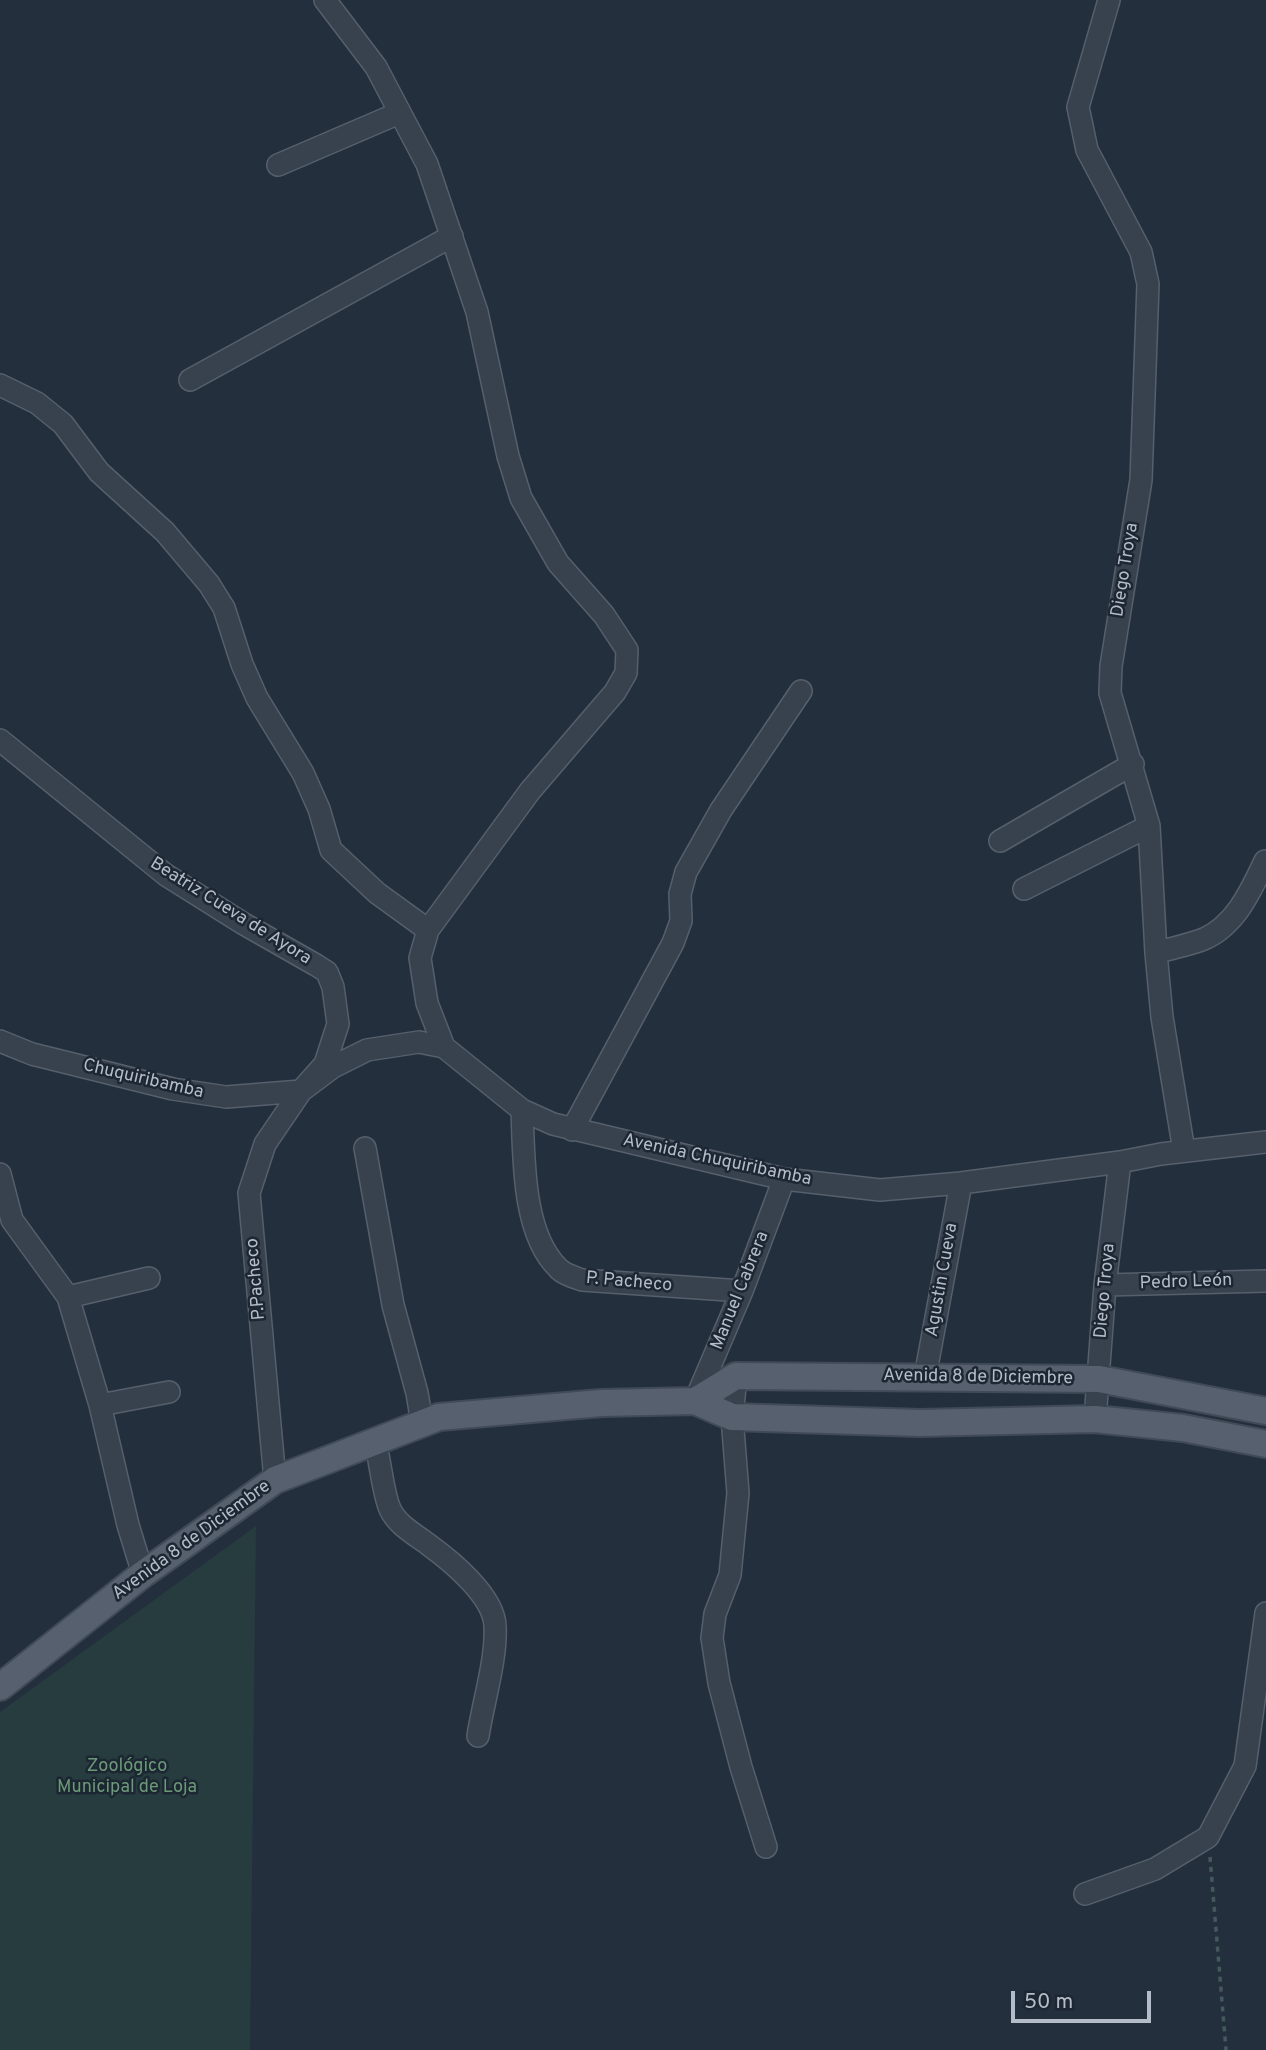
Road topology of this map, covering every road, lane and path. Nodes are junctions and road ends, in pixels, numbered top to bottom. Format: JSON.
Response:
{"nodes":[{"id":1,"x":326,"y":0,"type":"edge"},
{"id":2,"x":1109,"y":0,"type":"edge"},
{"id":3,"x":399,"y":113,"type":"junction"},
{"id":4,"x":278,"y":165,"type":"dead end"},
{"id":5,"x":452,"y":236,"type":"junction"},
{"id":6,"x":190,"y":380,"type":"dead end"},
{"id":7,"x":0,"y":385,"type":"edge"},
{"id":8,"x":801,"y":691,"type":"dead end"},
{"id":9,"x":0,"y":740,"type":"edge"},
{"id":10,"x":1133,"y":764,"type":"junction"},
{"id":11,"x":1149,"y":826,"type":"junction"},
{"id":12,"x":1000,"y":841,"type":"dead end"},
{"id":13,"x":1265,"y":861,"type":"edge"},
{"id":14,"x":1024,"y":890,"type":"dead end"},
{"id":15,"x":428,"y":930,"type":"junction"},
{"id":16,"x":1156,"y":953,"type":"junction"},
{"id":17,"x":0,"y":1041,"type":"edge"},
{"id":18,"x":444,"y":1047,"type":"junction"},
{"id":19,"x":301,"y":1091,"type":"junction"},
{"id":20,"x":522,"y":1110,"type":"junction"},
{"id":21,"x":572,"y":1130,"type":"junction"},
{"id":22,"x":1266,"y":1142,"type":"edge"},
{"id":23,"x":365,"y":1148,"type":"dead end"},
{"id":24,"x":1184,"y":1151,"type":"junction"},
{"id":25,"x":1121,"y":1162,"type":"junction"},
{"id":26,"x":0,"y":1174,"type":"edge"},
{"id":27,"x":784,"y":1180,"type":"junction"},
{"id":28,"x":961,"y":1183,"type":"junction"},
{"id":29,"x":149,"y":1278,"type":"dead end"},
{"id":30,"x":1266,"y":1281,"type":"edge"},
{"id":31,"x":1105,"y":1285,"type":"junction"},
{"id":32,"x":742,"y":1291,"type":"junction"},
{"id":33,"x":68,"y":1297,"type":"junction"},
{"id":34,"x":736,"y":1376,"type":"junction"},
{"id":35,"x":925,"y":1377,"type":"junction"},
{"id":36,"x":1099,"y":1380,"type":"junction"},
{"id":37,"x":169,"y":1392,"type":"dead end"},
{"id":38,"x":695,"y":1401,"type":"junction"},
{"id":39,"x":100,"y":1405,"type":"junction"},
{"id":40,"x":1266,"y":1411,"type":"edge"},
{"id":41,"x":732,"y":1417,"type":"junction"},
{"id":42,"x":1095,"y":1419,"type":"junction"},
{"id":43,"x":422,"y":1423,"type":"junction"},
{"id":44,"x":374,"y":1441,"type":"junction"},
{"id":45,"x":1266,"y":1444,"type":"edge"},
{"id":46,"x":275,"y":1480,"type":"junction"},
{"id":47,"x":144,"y":1574,"type":"junction"},
{"id":48,"x":1266,"y":1613,"type":"edge"},
{"id":49,"x":0,"y":1687,"type":"edge"},
{"id":50,"x":478,"y":1736,"type":"dead end"},
{"id":51,"x":1208,"y":1837,"type":"junction"},
{"id":52,"x":766,"y":1847,"type":"dead end"},
{"id":53,"x":1085,"y":1894,"type":"dead end"},
{"id":54,"x":1226,"y":2050,"type":"edge"}],
"edges":[{"from":1,"to":3,"type":"street"},
{"from":2,"to":10,"type":"street","name":"Diego Troya"},
{"from":3,"to":4,"type":"street"},
{"from":3,"to":5,"type":"street"},
{"from":5,"to":6,"type":"street"},
{"from":5,"to":15,"type":"street"},
{"from":7,"to":15,"type":"street"},
{"from":8,"to":21,"type":"street"},
{"from":9,"to":19,"type":"street","name":"Beatriz Cueva de Ayora"},
{"from":10,"to":11,"type":"street","name":"Diego Troya"},
{"from":10,"to":12,"type":"street"},
{"from":11,"to":14,"type":"street"},
{"from":11,"to":16,"type":"street","name":"Diego Troya"},
{"from":13,"to":16,"type":"street"},
{"from":15,"to":18,"type":"street"},
{"from":16,"to":24,"type":"street","name":"Diego Troya"},
{"from":17,"to":19,"type":"street","name":"Chuquiribamba"},
{"from":18,"to":19,"type":"street"},
{"from":18,"to":20,"type":"street","name":"Avenida Chuquiribamba"},
{"from":19,"to":46,"type":"street","name":"P.Pacheco"},
{"from":20,"to":21,"type":"street","name":"Avenida Chuquiribamba"},
{"from":20,"to":32,"type":"street","name":"P. Pacheco"},
{"from":21,"to":27,"type":"street","name":"Avenida Chuquiribamba"},
{"from":22,"to":24,"type":"street","name":"Avenida Chuquiribamba"},
{"from":23,"to":43,"type":"street"},
{"from":24,"to":25,"type":"street","name":"Avenida Chuquiribamba"},
{"from":25,"to":28,"type":"street","name":"Avenida Chuquiribamba"},
{"from":25,"to":31,"type":"street","name":"Diego Troya"},
{"from":26,"to":33,"type":"street"},
{"from":27,"to":28,"type":"street","name":"Avenida Chuquiribamba"},
{"from":27,"to":32,"type":"street","name":"Manuel Cabrera"},
{"from":28,"to":35,"type":"street","name":"Agustin Cueva"},
{"from":29,"to":33,"type":"street"},
{"from":30,"to":31,"type":"street","name":"Pedro León"},
{"from":31,"to":36,"type":"street","name":"Diego Troya"},
{"from":32,"to":38,"type":"street","name":"Manuel Cabrera"},
{"from":33,"to":39,"type":"street"},
{"from":34,"to":35,"type":"main road","name":"Avenida 8 de Diciembre"},
{"from":34,"to":38,"type":"main road"},
{"from":34,"to":41,"type":"street"},
{"from":35,"to":36,"type":"main road","name":"Avenida 8 de Diciembre"},
{"from":36,"to":40,"type":"main road","name":"Avenida 8 de Diciembre"},
{"from":36,"to":42,"type":"street","name":"Diego Troya"},
{"from":37,"to":39,"type":"street"},
{"from":38,"to":41,"type":"main road","name":"Avenida 8 de Diciembre"},
{"from":38,"to":43,"type":"main road","name":"Avenida 8 de Diciembre"},
{"from":39,"to":47,"type":"street"},
{"from":41,"to":42,"type":"main road","name":"Avenida 8 de Diciembre"},
{"from":41,"to":52,"type":"street"},
{"from":42,"to":45,"type":"main road","name":"Avenida 8 de Diciembre"},
{"from":43,"to":44,"type":"main road","name":"Avenida 8 de Diciembre"},
{"from":44,"to":46,"type":"main road","name":"Avenida 8 de Diciembre"},
{"from":44,"to":50,"type":"street"},
{"from":46,"to":47,"type":"main road","name":"Avenida 8 de Diciembre"},
{"from":47,"to":49,"type":"main road","name":"Avenida 8 de Diciembre"},
{"from":48,"to":51,"type":"street"},
{"from":51,"to":53,"type":"street"},
{"from":51,"to":54,"type":"path"}]}
